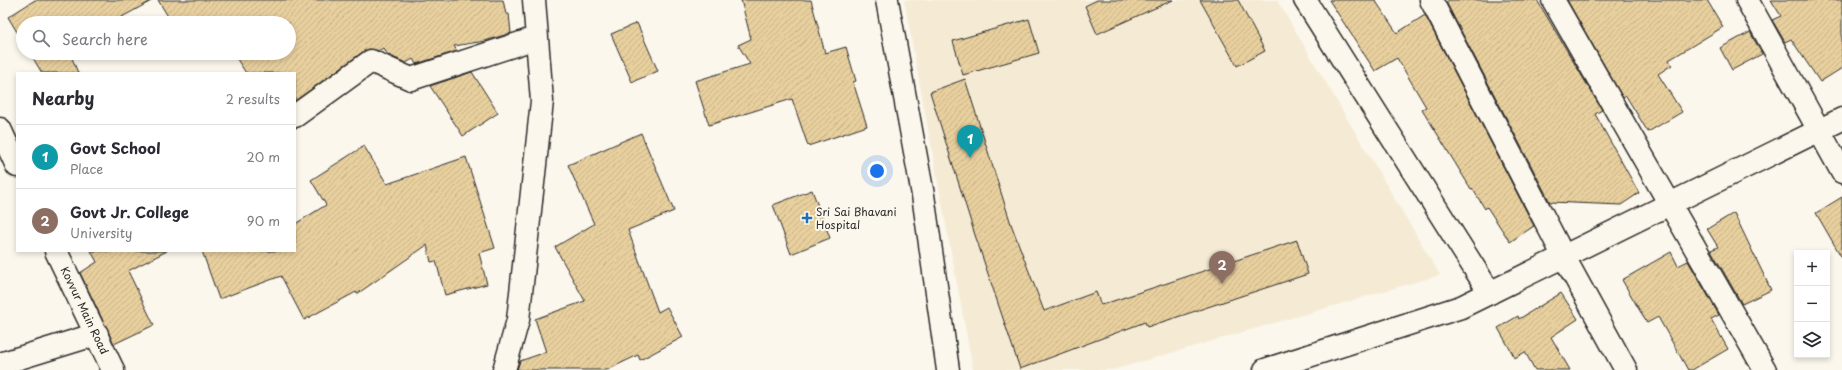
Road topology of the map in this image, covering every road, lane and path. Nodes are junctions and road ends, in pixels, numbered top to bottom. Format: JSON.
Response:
{"nodes":[{"id":1,"x":534,"y":0,"type":"edge"},
{"id":2,"x":887,"y":0,"type":"edge"},
{"id":3,"x":1305,"y":0,"type":"edge"},
{"id":4,"x":1431,"y":0,"type":"edge"},
{"id":5,"x":1553,"y":0,"type":"edge"},
{"id":6,"x":1747,"y":0,"type":"edge"},
{"id":7,"x":536,"y":38,"type":"junction"},
{"id":8,"x":296,"y":115,"type":"edge"},
{"id":9,"x":1842,"y":119,"type":"edge"},
{"id":10,"x":0,"y":129,"type":"edge"},
{"id":11,"x":1818,"y":131,"type":"junction"},
{"id":12,"x":16,"y":164,"type":"edge"},
{"id":13,"x":1842,"y":172,"type":"edge"},
{"id":14,"x":1671,"y":204,"type":"junction"},
{"id":15,"x":56,"y":252,"type":"edge"},
{"id":16,"x":1564,"y":256,"type":"junction"},
{"id":17,"x":1490,"y":293,"type":"junction"},
{"id":18,"x":97,"y":334,"type":"junction"},
{"id":19,"x":0,"y":364,"type":"edge"},
{"id":20,"x":113,"y":370,"type":"edge"},
{"id":21,"x":504,"y":370,"type":"edge"},
{"id":22,"x":948,"y":370,"type":"edge"},
{"id":23,"x":1265,"y":370,"type":"edge"},
{"id":24,"x":1626,"y":370,"type":"edge"},
{"id":25,"x":1765,"y":370,"type":"edge"}],
"edges":[{"from":1,"to":7,"type":"street"},
{"from":2,"to":22,"type":"street"},
{"from":3,"to":17,"type":"street"},
{"from":4,"to":16,"type":"street"},
{"from":5,"to":14,"type":"street"},
{"from":6,"to":11,"type":"street"},
{"from":7,"to":8,"type":"street"},
{"from":7,"to":21,"type":"street"},
{"from":9,"to":11,"type":"street"},
{"from":10,"to":12,"type":"street"},
{"from":11,"to":13,"type":"street"},
{"from":11,"to":14,"type":"street"},
{"from":14,"to":16,"type":"street"},
{"from":14,"to":25,"type":"street"},
{"from":15,"to":18,"type":"street","name":"Kovvur Main Road"},
{"from":16,"to":17,"type":"street"},
{"from":16,"to":24,"type":"street"},
{"from":17,"to":23,"type":"street"},
{"from":18,"to":19,"type":"street"},
{"from":18,"to":20,"type":"street","name":"Kovvur Main Road"}]}
